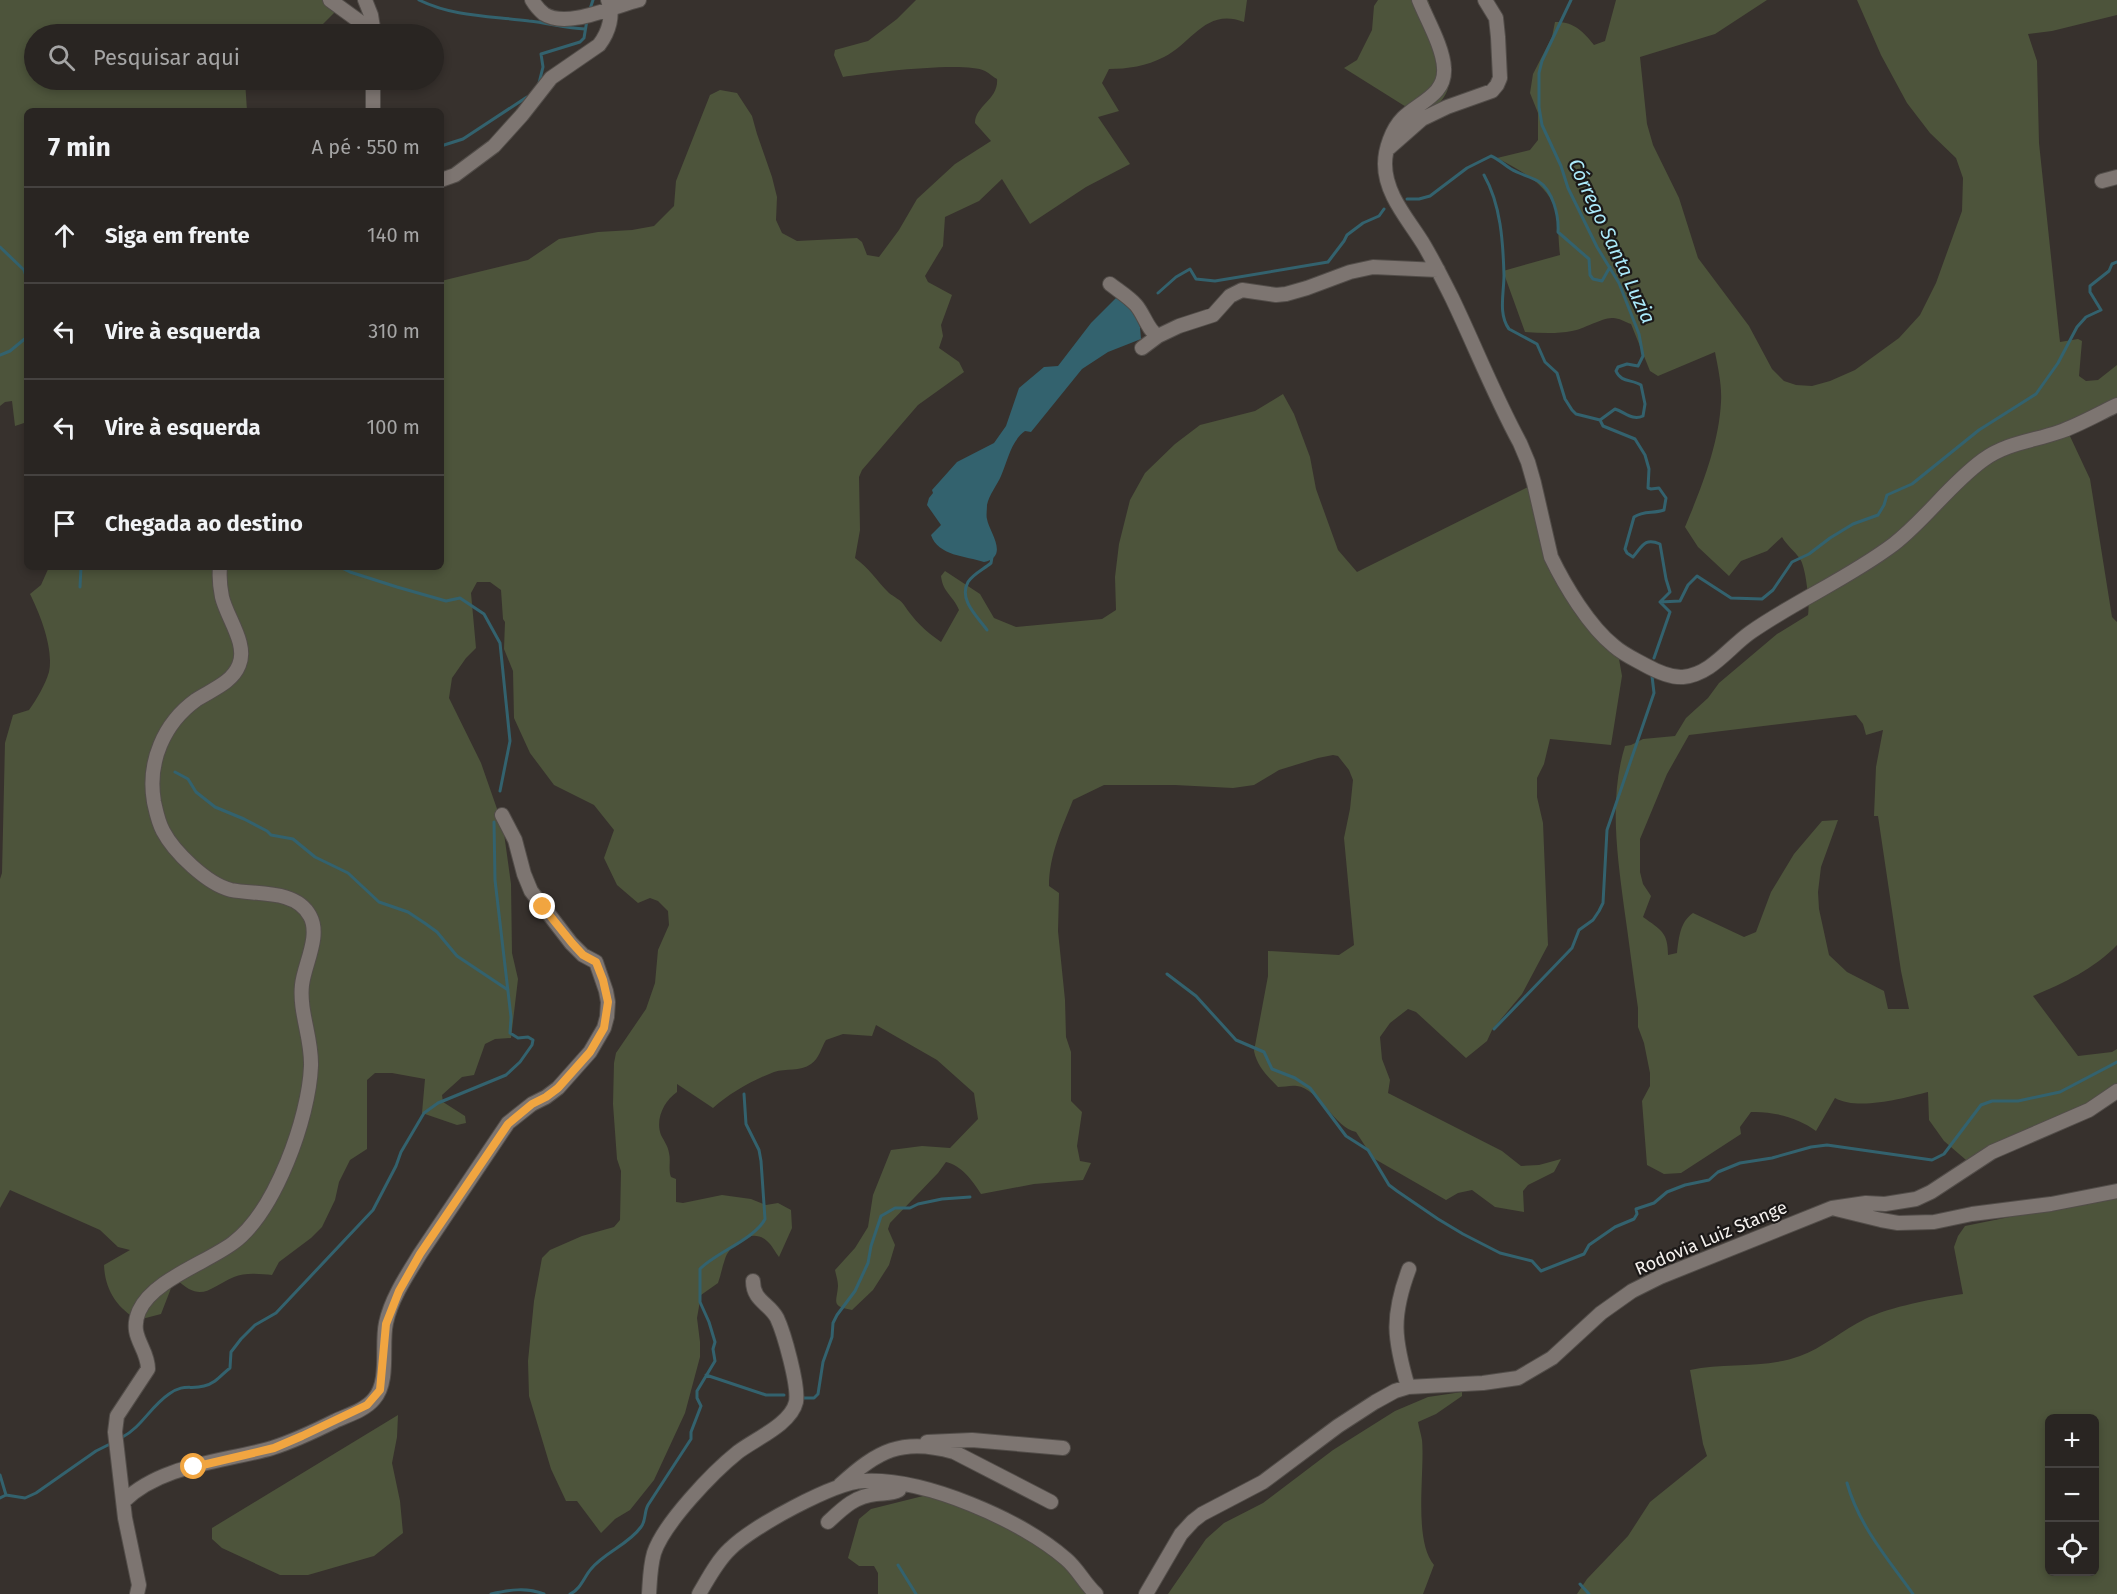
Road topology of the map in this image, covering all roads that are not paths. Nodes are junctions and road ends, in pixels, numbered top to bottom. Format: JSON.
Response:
{"nodes":[{"id":1,"x":330,"y":0,"type":"edge"},
{"id":2,"x":365,"y":0,"type":"edge"},
{"id":3,"x":532,"y":0,"type":"edge"},
{"id":4,"x":639,"y":0,"type":"edge"},
{"id":5,"x":1419,"y":0,"type":"edge"},
{"id":6,"x":1485,"y":0,"type":"edge"},
{"id":7,"x":610,"y":4,"type":"edge"},
{"id":8,"x":362,"y":24,"type":"edge"},
{"id":9,"x":372,"y":24,"type":"edge"},
{"id":10,"x":373,"y":90,"type":"edge"},
{"id":11,"x":373,"y":108,"type":"edge"},
{"id":12,"x":1388,"y":150,"type":"junction"},
{"id":13,"x":2117,"y":177,"type":"edge"},
{"id":14,"x":444,"y":179,"type":"edge"},
{"id":15,"x":2102,"y":181,"type":"dead end"},
{"id":16,"x":1438,"y":270,"type":"junction"},
{"id":17,"x":1110,"y":284,"type":"dead end"},
{"id":18,"x":1158,"y":336,"type":"junction"},
{"id":19,"x":1142,"y":348,"type":"dead end"},
{"id":20,"x":2117,"y":405,"type":"edge"},
{"id":21,"x":220,"y":570,"type":"edge"},
{"id":22,"x":502,"y":815,"type":"dead end"},
{"id":23,"x":2117,"y":1091,"type":"edge"},
{"id":24,"x":2117,"y":1191,"type":"edge"},
{"id":25,"x":1832,"y":1208,"type":"junction"},
{"id":26,"x":1409,"y":1269,"type":"dead end"},
{"id":27,"x":753,"y":1281,"type":"dead end"},
{"id":28,"x":1408,"y":1387,"type":"junction"},
{"id":29,"x":917,"y":1446,"type":"junction"},
{"id":30,"x":1063,"y":1448,"type":"dead end"},
{"id":31,"x":900,"y":1485,"type":"junction"},
{"id":32,"x":836,"y":1489,"type":"junction"},
{"id":33,"x":124,"y":1501,"type":"junction"},
{"id":34,"x":1051,"y":1502,"type":"dead end"},
{"id":35,"x":828,"y":1522,"type":"dead end"},
{"id":36,"x":137,"y":1594,"type":"edge"},
{"id":37,"x":649,"y":1594,"type":"edge"},
{"id":38,"x":699,"y":1594,"type":"edge"},
{"id":39,"x":1095,"y":1594,"type":"edge"},
{"id":40,"x":1146,"y":1594,"type":"edge"}],
"edges":[{"from":1,"to":8,"type":"street"},
{"from":2,"to":9,"type":"street"},
{"from":3,"to":7,"type":"street"},
{"from":4,"to":7,"type":"street"},
{"from":5,"to":12,"type":"street"},
{"from":6,"to":12,"type":"street"},
{"from":7,"to":14,"type":"street"},
{"from":10,"to":11,"type":"street"},
{"from":12,"to":16,"type":"street"},
{"from":13,"to":15,"type":"street"},
{"from":16,"to":18,"type":"street"},
{"from":16,"to":20,"type":"street"},
{"from":17,"to":18,"type":"street"},
{"from":18,"to":19,"type":"street"},
{"from":21,"to":33,"type":"street"},
{"from":22,"to":33,"type":"street"},
{"from":23,"to":25,"type":"street","name":"Rodovia Luiz Stange"},
{"from":24,"to":25,"type":"street"},
{"from":25,"to":28,"type":"street","name":"Rodovia Luiz Stange"},
{"from":26,"to":28,"type":"street"},
{"from":27,"to":37,"type":"street"},
{"from":28,"to":40,"type":"street","name":"Rodovia Luiz Stange"},
{"from":29,"to":30,"type":"street"},
{"from":29,"to":32,"type":"street"},
{"from":29,"to":34,"type":"street"},
{"from":31,"to":32,"type":"street"},
{"from":31,"to":35,"type":"street"},
{"from":31,"to":39,"type":"street"},
{"from":32,"to":38,"type":"street"},
{"from":33,"to":36,"type":"street"}]}
